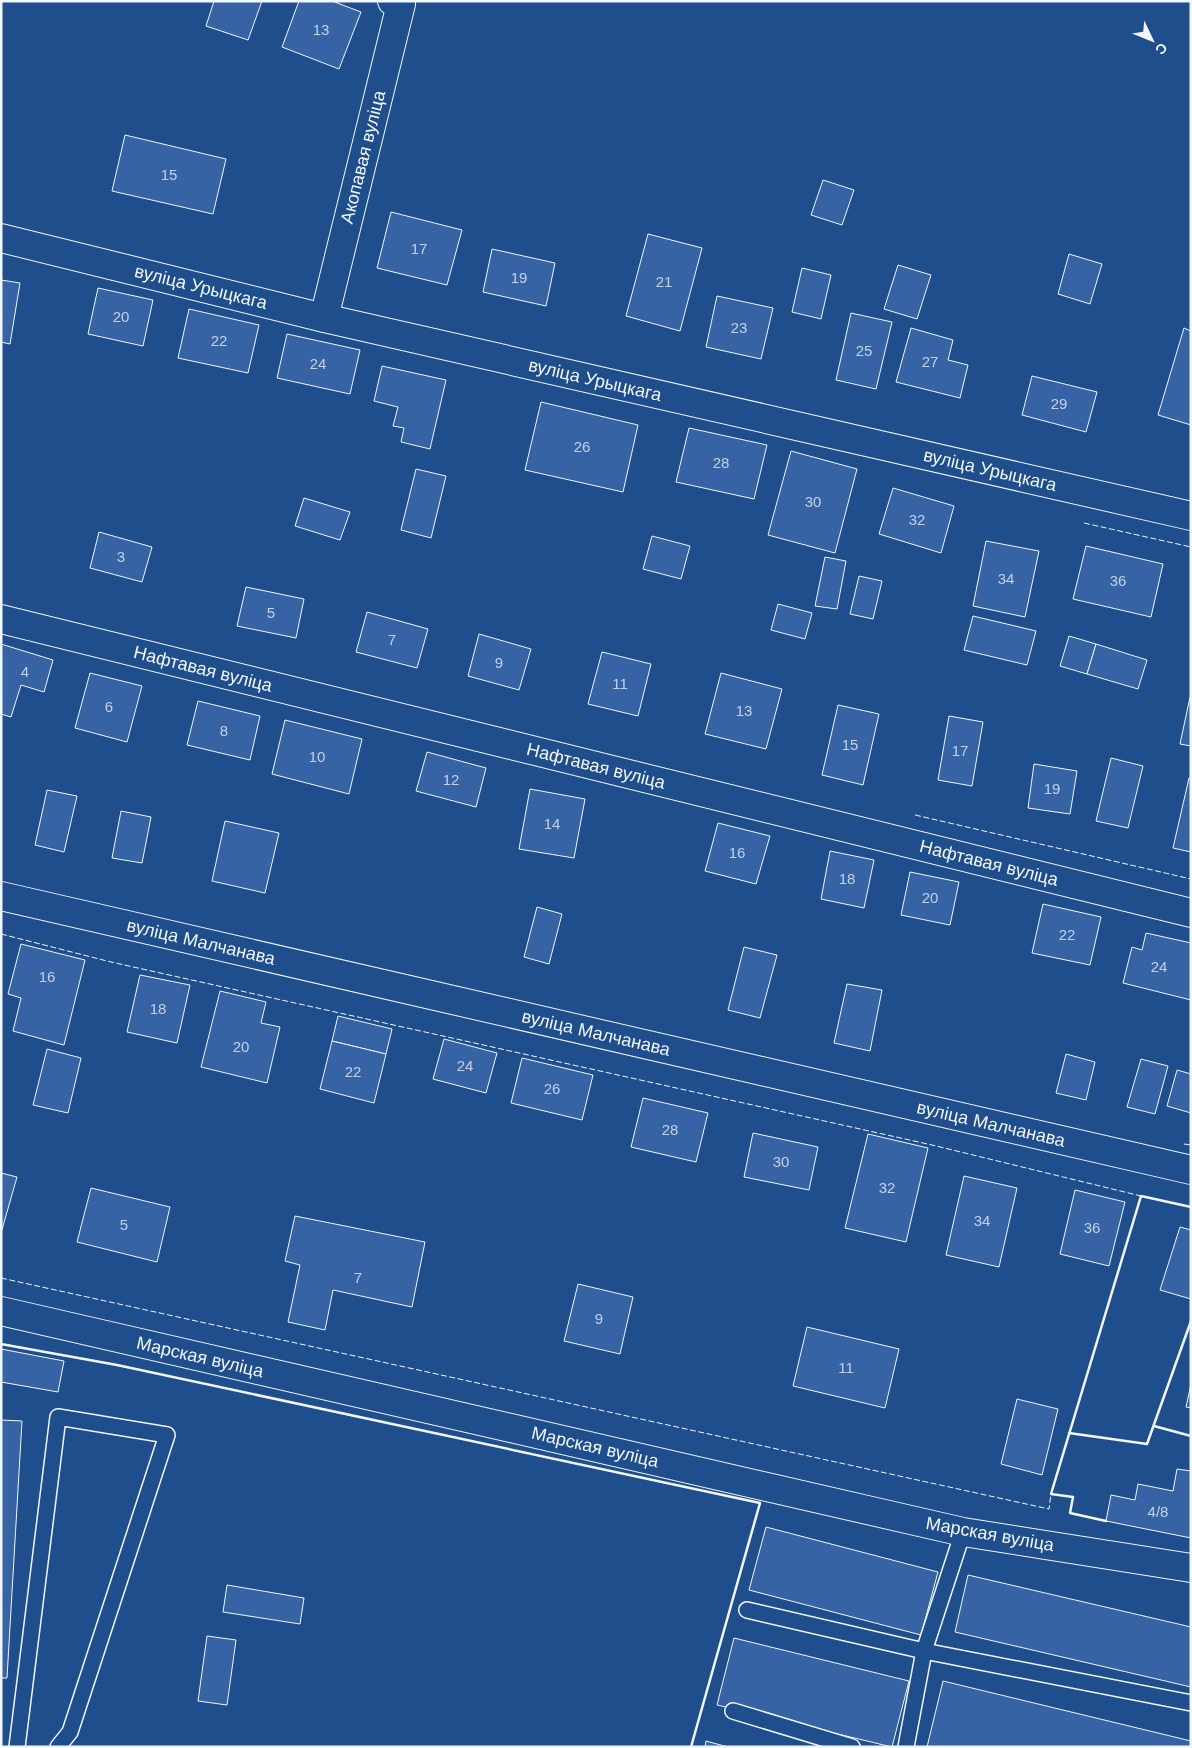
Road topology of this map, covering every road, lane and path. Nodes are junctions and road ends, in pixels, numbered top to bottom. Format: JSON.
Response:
{"nodes":[{"id":1,"x":392,"y":1,"type":"edge"},
{"id":2,"x":1,"y":238,"type":"edge"},
{"id":3,"x":324,"y":318,"type":"junction"},
{"id":4,"x":1191,"y":516,"type":"edge"},
{"id":5,"x":1,"y":619,"type":"edge"},
{"id":6,"x":1,"y":896,"type":"edge"},
{"id":7,"x":1191,"y":912,"type":"edge"},
{"id":8,"x":1191,"y":1170,"type":"edge"},
{"id":9,"x":1,"y":1311,"type":"edge"},
{"id":10,"x":963,"y":1532,"type":"junction"},
{"id":11,"x":1191,"y":1568,"type":"edge"},
{"id":12,"x":747,"y":1610,"type":"dead end"},
{"id":13,"x":924,"y":1651,"type":"junction"},
{"id":14,"x":1191,"y":1703,"type":"edge"},
{"id":15,"x":733,"y":1711,"type":"dead end"},
{"id":16,"x":17,"y":1747,"type":"edge"},
{"id":17,"x":58,"y":1747,"type":"edge"},
{"id":18,"x":852,"y":1747,"type":"edge"},
{"id":19,"x":906,"y":1747,"type":"edge"}],
"edges":[{"from":1,"to":3,"type":"street","name":"Акопавая вуліца"},
{"from":2,"to":3,"type":"street","name":"вуліца Урыцкага"},
{"from":3,"to":4,"type":"street","name":"вуліца Урыцкага"},
{"from":5,"to":7,"type":"street","name":"Нафтавая вуліца"},
{"from":6,"to":8,"type":"street","name":"вуліца Малчанава"},
{"from":9,"to":10,"type":"street","name":"Марская вуліца"},
{"from":10,"to":11,"type":"street","name":"Марская вуліца"},
{"from":10,"to":13,"type":"lane"},
{"from":12,"to":13,"type":"lane"},
{"from":13,"to":14,"type":"lane"},
{"from":13,"to":19,"type":"lane"},
{"from":15,"to":18,"type":"lane"},
{"from":16,"to":17,"type":"lane"}]}
